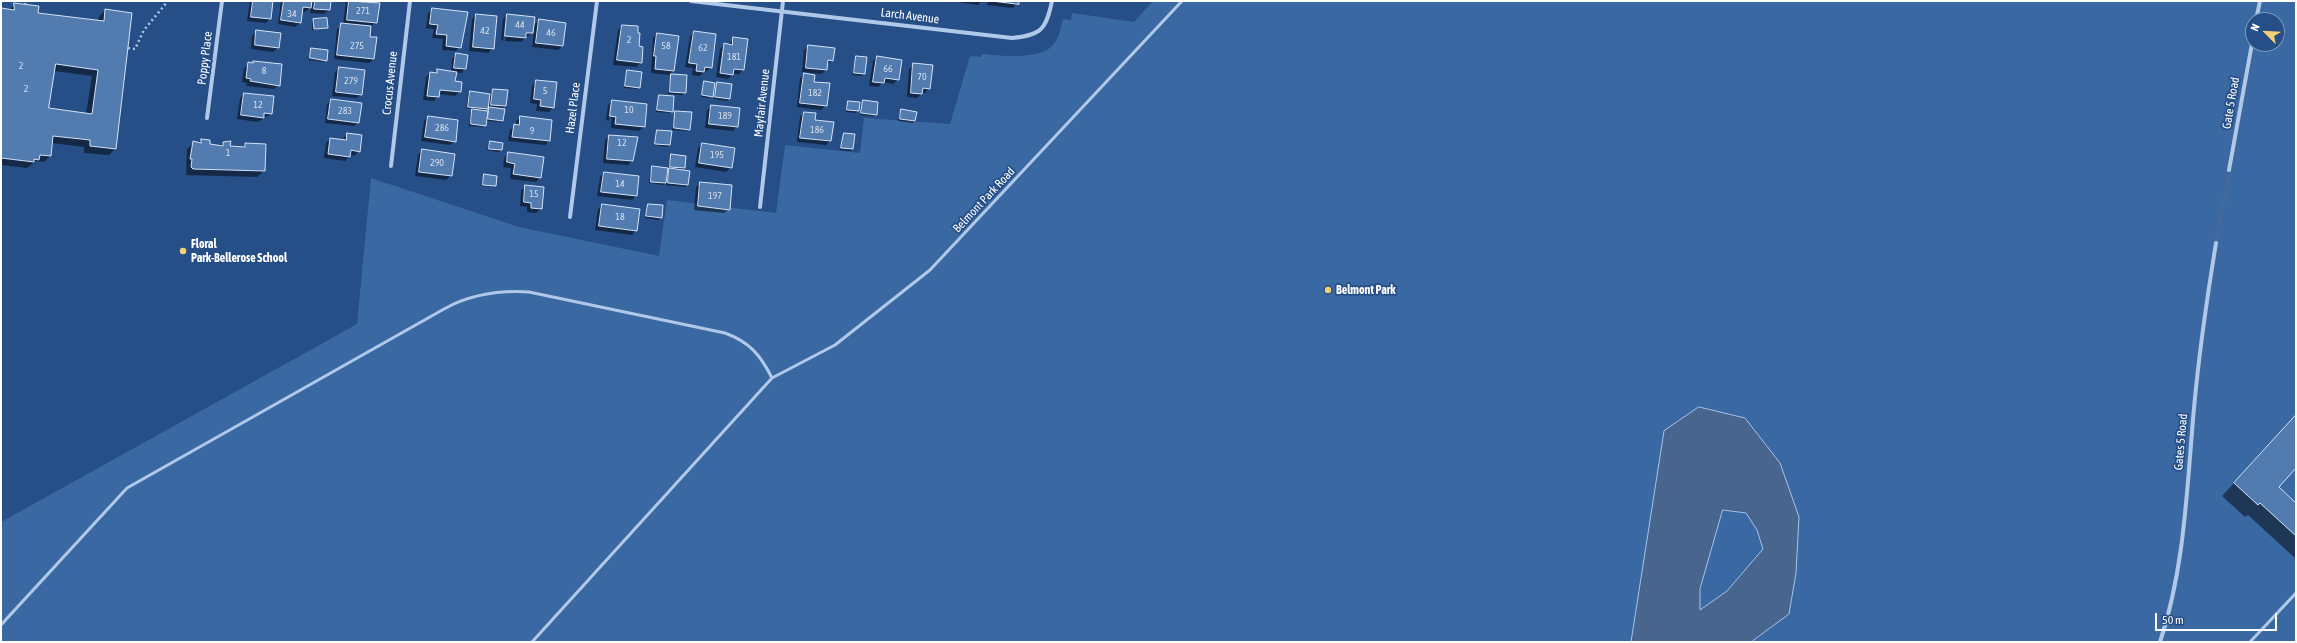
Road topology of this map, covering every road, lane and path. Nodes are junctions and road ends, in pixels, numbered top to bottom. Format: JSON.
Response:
{"nodes":[{"id":1,"x":26,"y":1,"type":"edge"},
{"id":2,"x":168,"y":1,"type":"edge"},
{"id":3,"x":222,"y":1,"type":"edge"},
{"id":4,"x":410,"y":1,"type":"edge"},
{"id":5,"x":597,"y":1,"type":"edge"},
{"id":6,"x":691,"y":1,"type":"edge"},
{"id":7,"x":783,"y":1,"type":"edge"},
{"id":8,"x":1052,"y":1,"type":"edge"},
{"id":9,"x":1182,"y":1,"type":"edge"},
{"id":10,"x":2260,"y":1,"type":"edge"},
{"id":11,"x":25,"y":5,"type":"dead end"},
{"id":12,"x":782,"y":11,"type":"junction"},
{"id":13,"x":2258,"y":12,"type":"edge"},
{"id":14,"x":128,"y":48,"type":"dead end"},
{"id":15,"x":2250,"y":52,"type":"edge"},
{"id":16,"x":207,"y":118,"type":"dead end"},
{"id":17,"x":391,"y":166,"type":"dead end"},
{"id":18,"x":2229,"y":170,"type":"tunnel mouth"},
{"id":19,"x":760,"y":207,"type":"dead end"},
{"id":20,"x":570,"y":217,"type":"dead end"},
{"id":21,"x":2216,"y":243,"type":"tunnel mouth"},
{"id":22,"x":772,"y":378,"type":"junction"},
{"id":23,"x":2296,"y":593,"type":"edge"},
{"id":24,"x":1,"y":625,"type":"edge"},
{"id":25,"x":532,"y":642,"type":"edge"},
{"id":26,"x":2160,"y":642,"type":"edge"},
{"id":27,"x":2250,"y":642,"type":"edge"}],
"edges":[{"from":1,"to":11,"type":"path"},
{"from":2,"to":14,"type":"path"},
{"from":3,"to":16,"type":"street","name":"Poppy Place"},
{"from":4,"to":17,"type":"street","name":"Crocus Avenue"},
{"from":5,"to":20,"type":"street","name":"Hazel Place"},
{"from":6,"to":12,"type":"street","name":"Larch Avenue"},
{"from":7,"to":12,"type":"street","name":"Mayfair Avenue"},
{"from":8,"to":12,"type":"street","name":"Larch Avenue"},
{"from":9,"to":22,"type":"lane","name":"Belmont Park Road"},
{"from":10,"to":13,"type":"street"},
{"from":12,"to":19,"type":"street","name":"Mayfair Avenue"},
{"from":15,"to":18,"type":"street","name":"Gate 5 Road"},
{"from":21,"to":26,"type":"street","name":"Gates 5 Road"},
{"from":22,"to":24,"type":"lane"},
{"from":22,"to":25,"type":"lane"},
{"from":23,"to":27,"type":"lane"}]}
